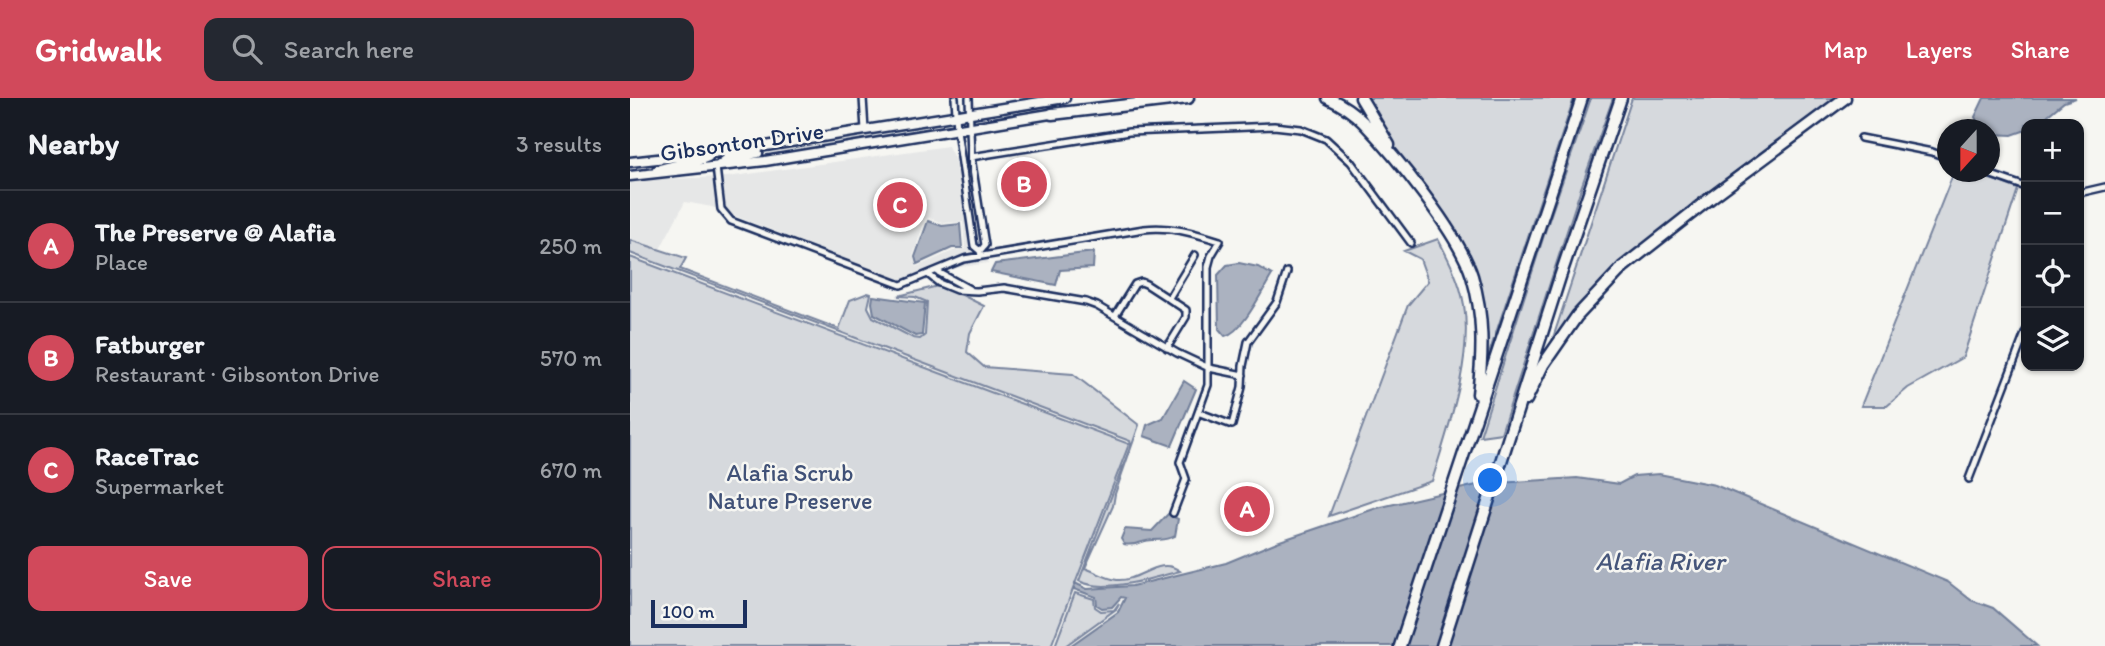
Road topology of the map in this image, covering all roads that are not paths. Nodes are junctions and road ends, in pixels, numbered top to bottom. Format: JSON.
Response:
{"nodes":[{"id":1,"x":863,"y":98,"type":"edge"},
{"id":2,"x":955,"y":98,"type":"edge"},
{"id":3,"x":969,"y":98,"type":"edge"},
{"id":4,"x":1065,"y":98,"type":"edge"},
{"id":5,"x":1149,"y":98,"type":"edge"},
{"id":6,"x":1188,"y":98,"type":"edge"},
{"id":7,"x":1328,"y":98,"type":"edge"},
{"id":8,"x":1361,"y":98,"type":"edge"},
{"id":9,"x":1582,"y":98,"type":"edge"},
{"id":10,"x":1620,"y":98,"type":"edge"},
{"id":11,"x":1845,"y":98,"type":"edge"},
{"id":12,"x":970,"y":114,"type":"junction"},
{"id":13,"x":1052,"y":114,"type":"junction"},
{"id":14,"x":956,"y":116,"type":"junction"},
{"id":15,"x":970,"y":129,"type":"junction"},
{"id":16,"x":865,"y":130,"type":"junction"},
{"id":17,"x":957,"y":130,"type":"junction"},
{"id":18,"x":1861,"y":138,"type":"dead end"},
{"id":19,"x":797,"y":141,"type":"junction"},
{"id":20,"x":714,"y":154,"type":"junction"},
{"id":21,"x":1937,"y":155,"type":"edge"},
{"id":22,"x":971,"y":158,"type":"junction"},
{"id":23,"x":630,"y":162,"type":"edge"},
{"id":24,"x":716,"y":167,"type":"junction"},
{"id":25,"x":1405,"y":172,"type":"junction"},
{"id":26,"x":644,"y":175,"type":"junction"},
{"id":27,"x":630,"y":176,"type":"edge"},
{"id":28,"x":2000,"y":178,"type":"edge"},
{"id":29,"x":2021,"y":185,"type":"edge"},
{"id":30,"x":2105,"y":187,"type":"edge"},
{"id":31,"x":2084,"y":192,"type":"edge"},
{"id":32,"x":1410,"y":243,"type":"dead end"},
{"id":33,"x":980,"y":253,"type":"junction"},
{"id":34,"x":1195,"y":255,"type":"dead end"},
{"id":35,"x":938,"y":272,"type":"junction"},
{"id":36,"x":1287,"y":272,"type":"dead end"},
{"id":37,"x":929,"y":275,"type":"junction"},
{"id":38,"x":972,"y":291,"type":"junction"},
{"id":39,"x":1169,"y":298,"type":"junction"},
{"id":40,"x":1115,"y":317,"type":"junction"},
{"id":41,"x":2021,"y":344,"type":"edge"},
{"id":42,"x":1167,"y":348,"type":"junction"},
{"id":43,"x":1209,"y":368,"type":"junction"},
{"id":44,"x":1243,"y":374,"type":"junction"},
{"id":45,"x":1200,"y":414,"type":"junction"},
{"id":46,"x":1475,"y":415,"type":"junction"},
{"id":47,"x":1513,"y":426,"type":"junction"},
{"id":48,"x":1969,"y":480,"type":"dead end"},
{"id":49,"x":1173,"y":513,"type":"dead end"},
{"id":50,"x":1400,"y":646,"type":"edge"},
{"id":51,"x":1442,"y":646,"type":"edge"}],
"edges":[{"from":1,"to":16,"type":"street"},
{"from":2,"to":14,"type":"street"},
{"from":3,"to":12,"type":"street"},
{"from":4,"to":12,"type":"main road","name":"Gibsonton Drive"},
{"from":5,"to":13,"type":"main road","name":"Gibsonton Drive"},
{"from":6,"to":13,"type":"highway"},
{"from":7,"to":25,"type":"highway"},
{"from":8,"to":25,"type":"highway"},
{"from":9,"to":46,"type":"highway"},
{"from":10,"to":47,"type":"highway"},
{"from":11,"to":47,"type":"highway"},
{"from":12,"to":14,"type":"main road","name":"Gibsonton Drive"},
{"from":12,"to":15,"type":"street"},
{"from":13,"to":15,"type":"main road","name":"Gibsonton Drive"},
{"from":14,"to":16,"type":"main road","name":"Gibsonton Drive"},
{"from":14,"to":17,"type":"street"},
{"from":15,"to":17,"type":"main road","name":"Gibsonton Drive"},
{"from":15,"to":22,"type":"street"},
{"from":16,"to":19,"type":"main road","name":"Gibsonton Drive"},
{"from":17,"to":24,"type":"main road","name":"Gibsonton Drive"},
{"from":17,"to":33,"type":"street"},
{"from":18,"to":21,"type":"street"},
{"from":19,"to":20,"type":"main road","name":"Gibsonton Drive"},
{"from":19,"to":24,"type":"main road"},
{"from":20,"to":23,"type":"main road","name":"Gibsonton Drive"},
{"from":20,"to":26,"type":"main road"},
{"from":22,"to":32,"type":"street"},
{"from":22,"to":33,"type":"street"},
{"from":24,"to":26,"type":"main road","name":"Gibsonton Drive"},
{"from":24,"to":37,"type":"street"},
{"from":25,"to":46,"type":"highway"},
{"from":26,"to":27,"type":"main road","name":"Gibsonton Drive"},
{"from":28,"to":29,"type":"street"},
{"from":30,"to":31,"type":"street"},
{"from":33,"to":35,"type":"street"},
{"from":33,"to":43,"type":"street"},
{"from":34,"to":39,"type":"street"},
{"from":35,"to":37,"type":"street"},
{"from":35,"to":38,"type":"street"},
{"from":36,"to":44,"type":"street"},
{"from":37,"to":38,"type":"street"},
{"from":38,"to":40,"type":"street"},
{"from":39,"to":40,"type":"street"},
{"from":39,"to":42,"type":"street"},
{"from":40,"to":42,"type":"street"},
{"from":41,"to":48,"type":"street"},
{"from":42,"to":43,"type":"street"},
{"from":43,"to":44,"type":"street"},
{"from":43,"to":45,"type":"street"},
{"from":44,"to":45,"type":"street"},
{"from":45,"to":49,"type":"street"},
{"from":46,"to":50,"type":"highway"},
{"from":47,"to":51,"type":"highway"}]}
